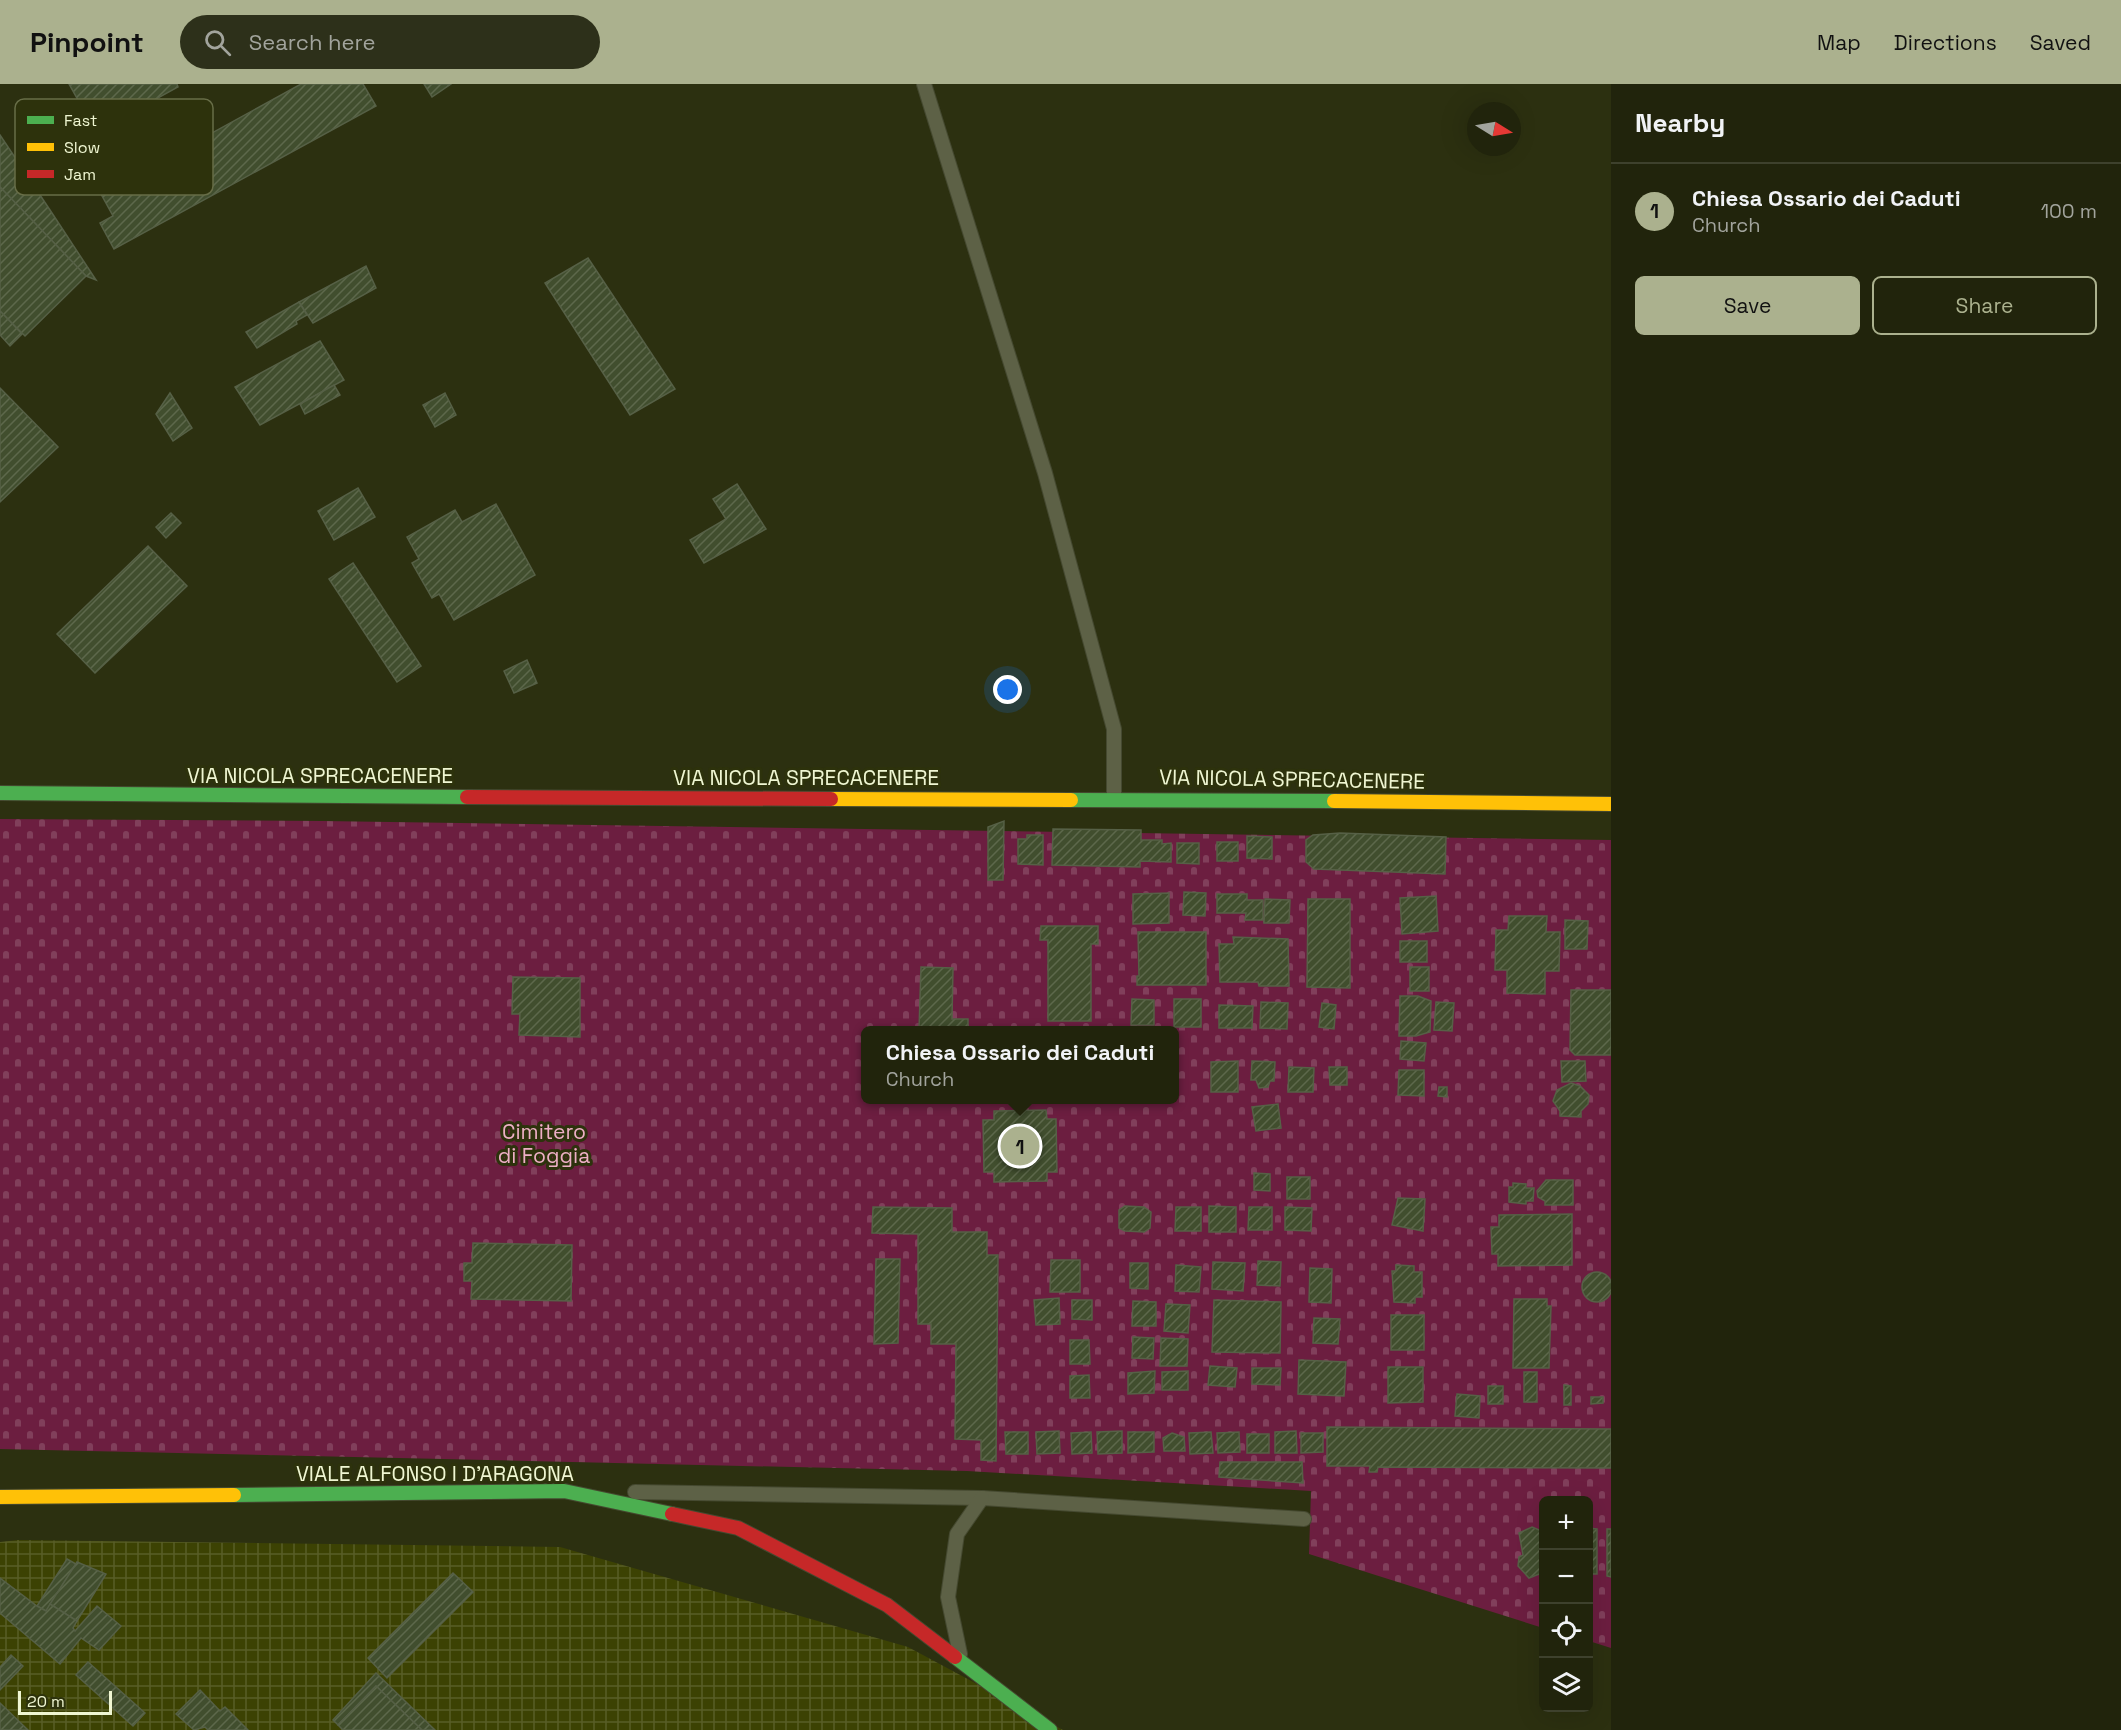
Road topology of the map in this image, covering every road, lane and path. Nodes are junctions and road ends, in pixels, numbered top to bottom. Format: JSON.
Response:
{"nodes":[{"id":1,"x":924,"y":84,"type":"edge"},
{"id":2,"x":0,"y":793,"type":"edge"},
{"id":3,"x":1114,"y":798,"type":"junction"},
{"id":4,"x":1611,"y":804,"type":"edge"},
{"id":5,"x":0,"y":1487,"type":"edge"},
{"id":6,"x":564,"y":1491,"type":"junction"},
{"id":7,"x":80,"y":1495,"type":"junction"},
{"id":8,"x":0,"y":1497,"type":"edge"},
{"id":9,"x":982,"y":1498,"type":"junction"},
{"id":10,"x":0,"y":1512,"type":"edge"},
{"id":11,"x":1304,"y":1519,"type":"dead end"},
{"id":12,"x":961,"y":1662,"type":"junction"},
{"id":13,"x":1050,"y":1730,"type":"edge"}],
"edges":[{"from":1,"to":3,"type":"lane"},
{"from":2,"to":3,"type":"street","name":"VIA NICOLA SPRECACENERE"},
{"from":3,"to":4,"type":"street","name":"VIA NICOLA SPRECACENERE"},
{"from":5,"to":7,"type":"street","name":"VIALE ALFONSO I D'ARAGONA"},
{"from":6,"to":7,"type":"street","name":"VIALE ALFONSO I D'ARAGONA"},
{"from":6,"to":9,"type":"lane"},
{"from":6,"to":12,"type":"street","name":"VIALE ALFONSO I D'ARAGONA"},
{"from":7,"to":8,"type":"street","name":"VIALE ALFONSO I D'ARAGONA"},
{"from":7,"to":10,"type":"street","name":"VIALE ALFONSO I D'ARAGONA"},
{"from":9,"to":11,"type":"lane"},
{"from":9,"to":12,"type":"lane"},
{"from":12,"to":13,"type":"street","name":"VIALE ALFONSO I D'ARAGONA"}]}
